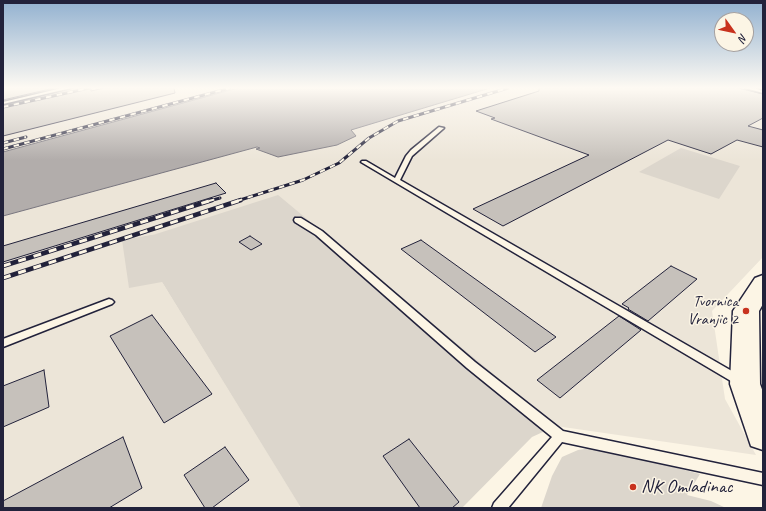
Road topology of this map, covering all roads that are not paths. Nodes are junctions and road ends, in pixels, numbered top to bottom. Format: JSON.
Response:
{"nodes":[{"id":1,"x":441,"y":128,"type":"dead end"},
{"id":2,"x":364,"y":162,"type":"dead end"},
{"id":3,"x":397,"y":181,"type":"junction"},
{"id":4,"x":298,"y":220,"type":"dead end"},
{"id":5,"x":763,"y":283,"type":"edge"},
{"id":6,"x":109,"y":302,"type":"dead end"},
{"id":7,"x":3,"y":343,"type":"edge"},
{"id":8,"x":745,"y":384,"type":"junction"},
{"id":9,"x":763,"y":435,"type":"edge"},
{"id":10,"x":560,"y":436,"type":"junction"},
{"id":11,"x":763,"y":479,"type":"edge"},
{"id":12,"x":499,"y":508,"type":"edge"}],
"edges":[{"from":1,"to":3,"type":"lane"},
{"from":2,"to":3,"type":"lane"},
{"from":3,"to":8,"type":"lane"},
{"from":4,"to":10,"type":"lane"},
{"from":5,"to":8,"type":"main road"},
{"from":6,"to":7,"type":"lane"},
{"from":8,"to":9,"type":"main road"},
{"from":10,"to":11,"type":"lane"},
{"from":10,"to":12,"type":"lane"}]}
